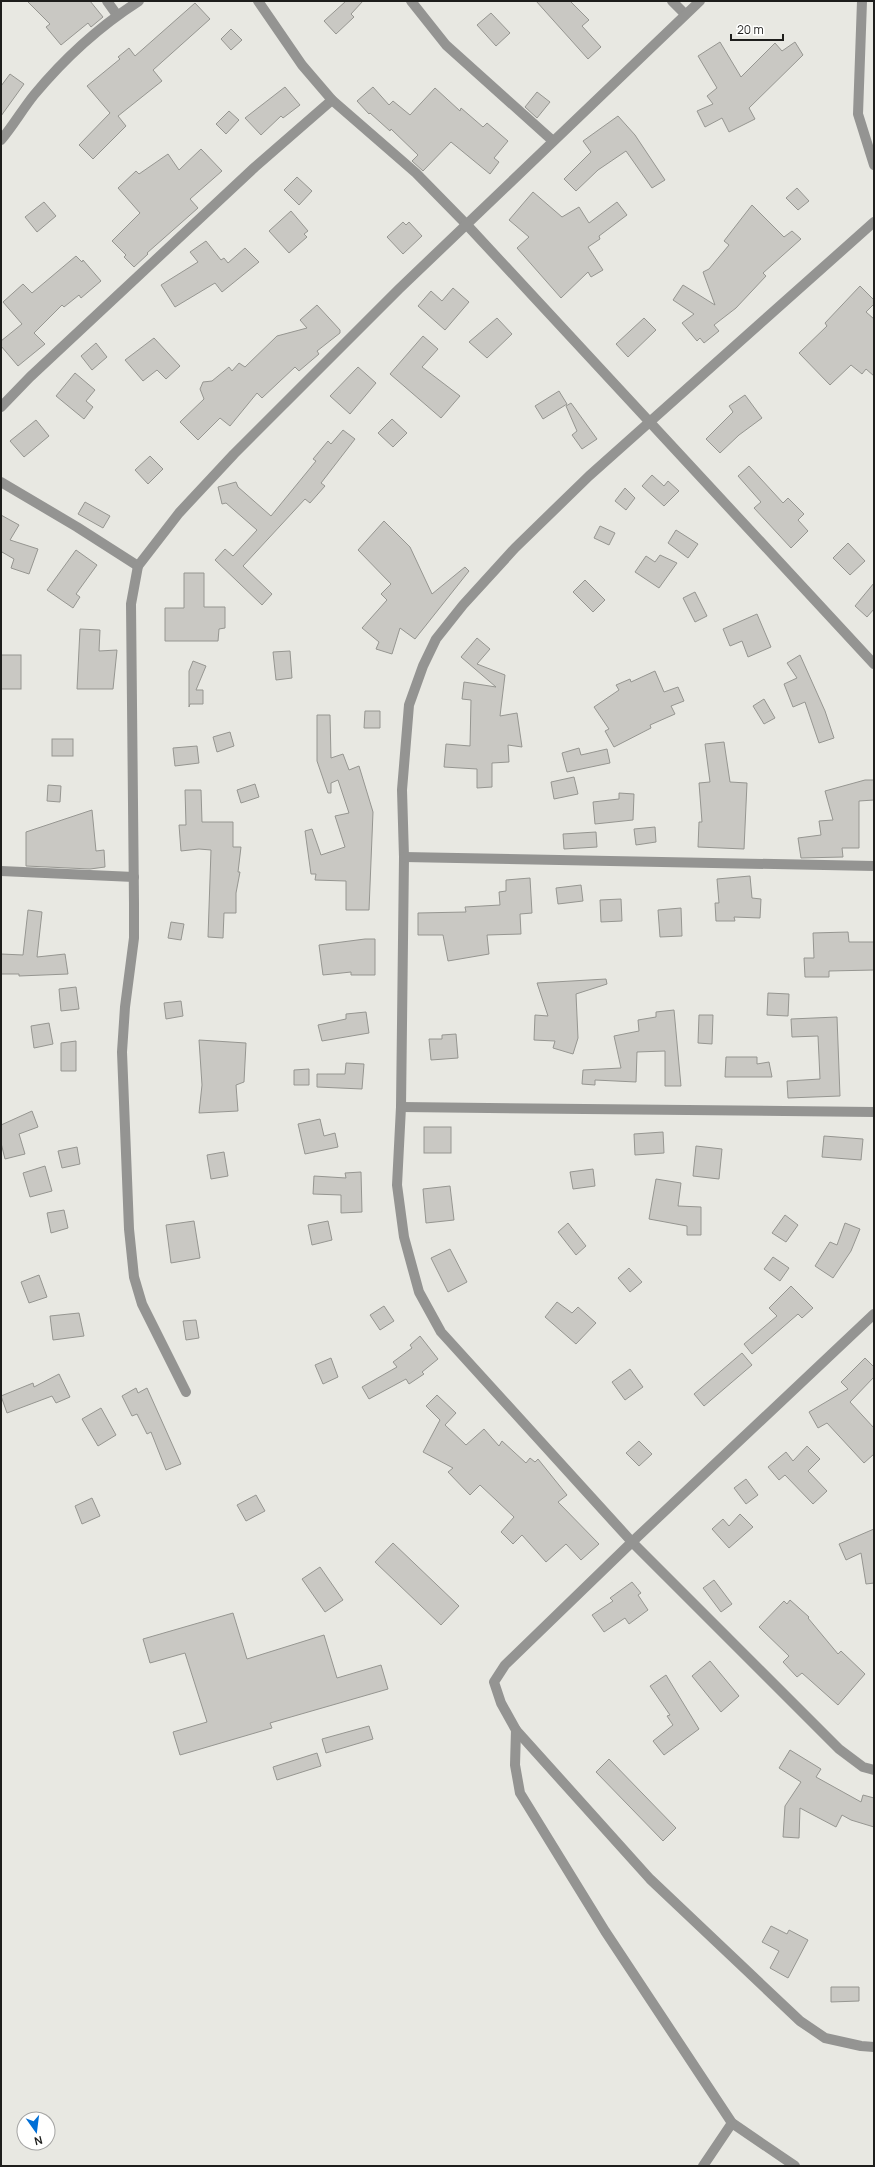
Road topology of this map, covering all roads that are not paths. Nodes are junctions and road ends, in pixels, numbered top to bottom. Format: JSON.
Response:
{"nodes":[{"id":1,"x":107,"y":1,"type":"edge"},
{"id":2,"x":139,"y":1,"type":"edge"},
{"id":3,"x":258,"y":1,"type":"edge"},
{"id":4,"x":411,"y":1,"type":"edge"},
{"id":5,"x":672,"y":1,"type":"edge"},
{"id":6,"x":700,"y":1,"type":"edge"},
{"id":7,"x":862,"y":1,"type":"edge"},
{"id":8,"x":685,"y":14,"type":"junction"},
{"id":9,"x":117,"y":15,"type":"junction"},
{"id":10,"x":332,"y":100,"type":"junction"},
{"id":11,"x":2,"y":136,"type":"edge"},
{"id":12,"x":554,"y":141,"type":"junction"},
{"id":13,"x":874,"y":165,"type":"edge"},
{"id":14,"x":874,"y":222,"type":"edge"},
{"id":15,"x":468,"y":225,"type":"junction"},
{"id":16,"x":1,"y":407,"type":"edge"},
{"id":17,"x":651,"y":422,"type":"junction"},
{"id":18,"x":1,"y":482,"type":"edge"},
{"id":19,"x":138,"y":566,"type":"junction"},
{"id":20,"x":874,"y":664,"type":"edge"},
{"id":21,"x":404,"y":857,"type":"junction"},
{"id":22,"x":874,"y":866,"type":"edge"},
{"id":23,"x":1,"y":871,"type":"edge"},
{"id":24,"x":134,"y":877,"type":"junction"},
{"id":25,"x":401,"y":1107,"type":"junction"},
{"id":26,"x":874,"y":1112,"type":"edge"},
{"id":27,"x":874,"y":1314,"type":"edge"},
{"id":28,"x":186,"y":1392,"type":"dead end"},
{"id":29,"x":632,"y":1542,"type":"junction"},
{"id":30,"x":516,"y":1730,"type":"junction"},
{"id":31,"x":874,"y":1770,"type":"edge"},
{"id":32,"x":874,"y":2046,"type":"edge"},
{"id":33,"x":732,"y":2123,"type":"junction"},
{"id":34,"x":703,"y":2166,"type":"edge"},
{"id":35,"x":795,"y":2166,"type":"edge"}],
"edges":[{"from":1,"to":9,"type":"street"},
{"from":2,"to":9,"type":"street"},
{"from":3,"to":10,"type":"street"},
{"from":4,"to":12,"type":"street"},
{"from":5,"to":8,"type":"street"},
{"from":6,"to":8,"type":"street"},
{"from":7,"to":13,"type":"street"},
{"from":8,"to":12,"type":"street"},
{"from":9,"to":11,"type":"street"},
{"from":10,"to":15,"type":"street"},
{"from":10,"to":16,"type":"street"},
{"from":12,"to":15,"type":"street"},
{"from":14,"to":17,"type":"street"},
{"from":15,"to":17,"type":"street"},
{"from":15,"to":19,"type":"street"},
{"from":17,"to":20,"type":"street"},
{"from":17,"to":21,"type":"street"},
{"from":18,"to":19,"type":"street"},
{"from":19,"to":24,"type":"street"},
{"from":21,"to":22,"type":"street"},
{"from":21,"to":25,"type":"street"},
{"from":23,"to":24,"type":"street"},
{"from":24,"to":28,"type":"street"},
{"from":25,"to":26,"type":"street"},
{"from":25,"to":29,"type":"street"},
{"from":27,"to":29,"type":"street"},
{"from":29,"to":30,"type":"street"},
{"from":29,"to":31,"type":"street"},
{"from":30,"to":32,"type":"street"},
{"from":30,"to":33,"type":"street"},
{"from":33,"to":34,"type":"street"},
{"from":33,"to":35,"type":"street"}]}
